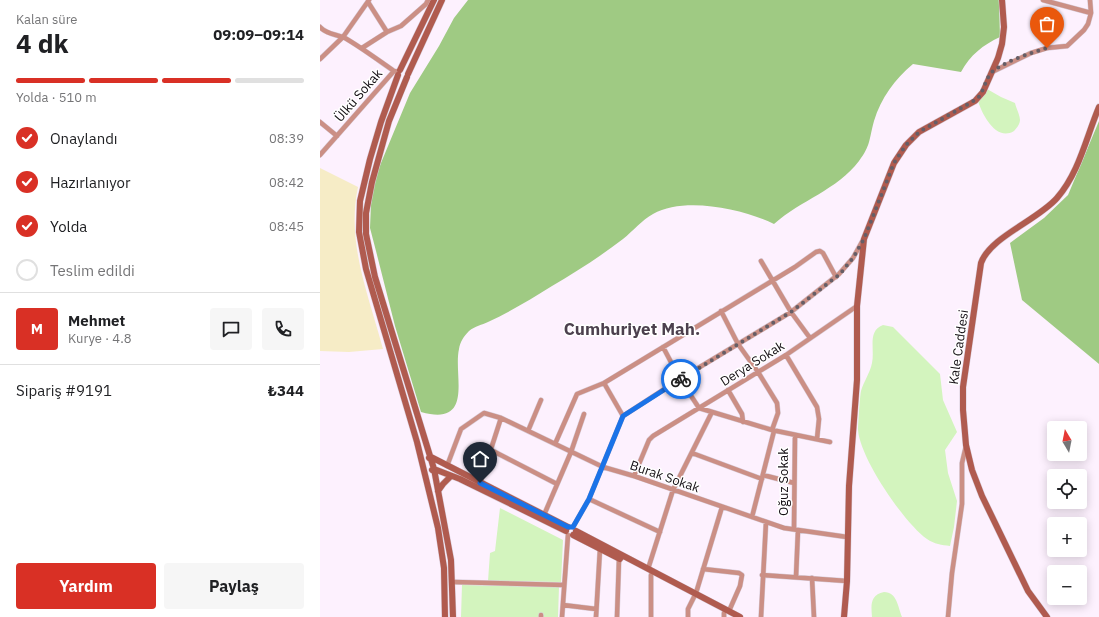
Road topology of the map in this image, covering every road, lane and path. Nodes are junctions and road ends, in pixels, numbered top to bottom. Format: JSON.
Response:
{"nodes":[{"id":1,"x":428,"y":0,"type":"edge"},
{"id":2,"x":434,"y":0,"type":"edge"},
{"id":3,"x":442,"y":0,"type":"edge"},
{"id":4,"x":1002,"y":0,"type":"edge"},
{"id":5,"x":1043,"y":0,"type":"edge"},
{"id":6,"x":1090,"y":0,"type":"edge"},
{"id":7,"x":369,"y":1,"type":"edge"},
{"id":8,"x":1091,"y":13,"type":"junction"},
{"id":9,"x":320,"y":28,"type":"edge"},
{"id":10,"x":387,"y":32,"type":"junction"},
{"id":11,"x":343,"y":37,"type":"junction"},
{"id":12,"x":362,"y":48,"type":"junction"},
{"id":13,"x":320,"y":59,"type":"edge"},
{"id":14,"x":398,"y":72,"type":"junction"},
{"id":15,"x":992,"y":72,"type":"junction"},
{"id":16,"x":407,"y":76,"type":"junction"},
{"id":17,"x":1099,"y":107,"type":"edge"},
{"id":18,"x":320,"y":122,"type":"edge"},
{"id":19,"x":337,"y":136,"type":"junction"},
{"id":20,"x":320,"y":156,"type":"edge"},
{"id":21,"x":864,"y":239,"type":"junction"},
{"id":22,"x":761,"y":261,"type":"dead end"},
{"id":23,"x":836,"y":278,"type":"junction"},
{"id":24,"x":773,"y":280,"type":"junction"},
{"id":25,"x":857,"y":306,"type":"junction"},
{"id":26,"x":721,"y":311,"type":"junction"},
{"id":27,"x":791,"y":312,"type":"junction"},
{"id":28,"x":810,"y":338,"type":"junction"},
{"id":29,"x":738,"y":344,"type":"junction"},
{"id":30,"x":663,"y":347,"type":"junction"},
{"id":31,"x":786,"y":355,"type":"junction"},
{"id":32,"x":758,"y":372,"type":"junction"},
{"id":33,"x":680,"y":379,"type":"junction"},
{"id":34,"x":604,"y":383,"type":"junction"},
{"id":35,"x":728,"y":390,"type":"junction"},
{"id":36,"x":541,"y":400,"type":"dead end"},
{"id":37,"x":699,"y":408,"type":"junction"},
{"id":38,"x":712,"y":412,"type":"junction"},
{"id":39,"x":584,"y":414,"type":"dead end"},
{"id":40,"x":623,"y":416,"type":"junction"},
{"id":41,"x":501,"y":418,"type":"junction"},
{"id":42,"x":743,"y":422,"type":"junction"},
{"id":43,"x":528,"y":431,"type":"junction"},
{"id":44,"x":773,"y":431,"type":"junction"},
{"id":45,"x":795,"y":435,"type":"junction"},
{"id":46,"x":817,"y":439,"type":"junction"},
{"id":47,"x":830,"y":442,"type":"dead end"},
{"id":48,"x":555,"y":444,"type":"junction"},
{"id":49,"x":966,"y":445,"type":"junction"},
{"id":50,"x":490,"y":450,"type":"junction"},
{"id":51,"x":571,"y":452,"type":"junction"},
{"id":52,"x":692,"y":453,"type":"junction"},
{"id":53,"x":431,"y":457,"type":"junction"},
{"id":54,"x":422,"y":459,"type":"junction"},
{"id":55,"x":447,"y":466,"type":"junction"},
{"id":56,"x":603,"y":467,"type":"junction"},
{"id":57,"x":434,"y":469,"type":"junction"},
{"id":58,"x":424,"y":471,"type":"junction"},
{"id":59,"x":451,"y":476,"type":"junction"},
{"id":60,"x":634,"y":476,"type":"junction"},
{"id":61,"x":762,"y":477,"type":"junction"},
{"id":62,"x":480,"y":483,"type":"junction"},
{"id":63,"x":794,"y":483,"type":"junction"},
{"id":64,"x":557,"y":484,"type":"junction"},
{"id":65,"x":673,"y":490,"type":"junction"},
{"id":66,"x":438,"y":491,"type":"junction"},
{"id":67,"x":589,"y":499,"type":"junction"},
{"id":68,"x":722,"y":507,"type":"junction"},
{"id":69,"x":544,"y":515,"type":"junction"},
{"id":70,"x":752,"y":517,"type":"junction"},
{"id":71,"x":766,"y":522,"type":"junction"},
{"id":72,"x":796,"y":530,"type":"junction"},
{"id":73,"x":571,"y":531,"type":"junction"},
{"id":74,"x":660,"y":532,"type":"junction"},
{"id":75,"x":847,"y":537,"type":"junction"},
{"id":76,"x":600,"y":549,"type":"junction"},
{"id":77,"x":619,"y":558,"type":"junction"},
{"id":78,"x":703,"y":569,"type":"junction"},
{"id":79,"x":649,"y":572,"type":"junction"},
{"id":80,"x":762,"y":575,"type":"junction"},
{"id":81,"x":796,"y":577,"type":"junction"},
{"id":82,"x":812,"y":578,"type":"junction"},
{"id":83,"x":847,"y":581,"type":"junction"},
{"id":84,"x":453,"y":582,"type":"junction"},
{"id":85,"x":564,"y":585,"type":"junction"},
{"id":86,"x":695,"y":595,"type":"junction"},
{"id":87,"x":563,"y":605,"type":"junction"},
{"id":88,"x":596,"y":609,"type":"junction"},
{"id":89,"x":726,"y":613,"type":"edge"},
{"id":90,"x":445,"y":617,"type":"edge"},
{"id":91,"x":453,"y":617,"type":"edge"},
{"id":92,"x":562,"y":617,"type":"edge"},
{"id":93,"x":596,"y":617,"type":"edge"},
{"id":94,"x":617,"y":617,"type":"edge"},
{"id":95,"x":650,"y":617,"type":"edge"},
{"id":96,"x":688,"y":617,"type":"edge"},
{"id":97,"x":733,"y":617,"type":"edge"},
{"id":98,"x":740,"y":617,"type":"edge"},
{"id":99,"x":761,"y":617,"type":"edge"},
{"id":100,"x":814,"y":617,"type":"edge"},
{"id":101,"x":844,"y":617,"type":"edge"},
{"id":102,"x":948,"y":617,"type":"edge"},
{"id":103,"x":1047,"y":617,"type":"edge"}],
"edges":[{"from":1,"to":10,"type":"street"},
{"from":2,"to":14,"type":"street"},
{"from":3,"to":16,"type":"street"},
{"from":4,"to":15,"type":"street"},
{"from":5,"to":8,"type":"street"},
{"from":6,"to":8,"type":"street"},
{"from":7,"to":10,"type":"street"},
{"from":7,"to":11,"type":"street"},
{"from":8,"to":15,"type":"street"},
{"from":9,"to":11,"type":"street"},
{"from":10,"to":12,"type":"street"},
{"from":11,"to":12,"type":"street"},
{"from":11,"to":13,"type":"street"},
{"from":12,"to":14,"type":"street"},
{"from":14,"to":16,"type":"street"},
{"from":14,"to":19,"type":"street","name":"Ülkü Sokak"},
{"from":14,"to":54,"type":"street"},
{"from":15,"to":21,"type":"street"},
{"from":16,"to":53,"type":"street"},
{"from":17,"to":49,"type":"street","name":"Kale Caddesi"},
{"from":18,"to":19,"type":"street"},
{"from":19,"to":20,"type":"street","name":"Ülkü Sokak"},
{"from":21,"to":23,"type":"street"},
{"from":21,"to":25,"type":"street"},
{"from":22,"to":24,"type":"street"},
{"from":23,"to":24,"type":"street"},
{"from":23,"to":27,"type":"street"},
{"from":24,"to":26,"type":"street"},
{"from":24,"to":27,"type":"street"},
{"from":25,"to":28,"type":"street","name":"Derya Sokak"},
{"from":25,"to":75,"type":"street"},
{"from":26,"to":29,"type":"street"},
{"from":26,"to":30,"type":"street"},
{"from":27,"to":28,"type":"street"},
{"from":27,"to":29,"type":"street"},
{"from":28,"to":31,"type":"street","name":"Derya Sokak"},
{"from":29,"to":32,"type":"street"},
{"from":29,"to":33,"type":"street"},
{"from":30,"to":33,"type":"street"},
{"from":30,"to":34,"type":"street"},
{"from":31,"to":32,"type":"street","name":"Derya Sokak"},
{"from":31,"to":46,"type":"street"},
{"from":32,"to":35,"type":"street","name":"Derya Sokak"},
{"from":32,"to":44,"type":"street"},
{"from":33,"to":37,"type":"street"},
{"from":33,"to":40,"type":"street"},
{"from":34,"to":40,"type":"street"},
{"from":34,"to":48,"type":"street"},
{"from":35,"to":37,"type":"street","name":"Derya Sokak"},
{"from":35,"to":42,"type":"street"},
{"from":36,"to":43,"type":"street"},
{"from":37,"to":38,"type":"street"},
{"from":37,"to":60,"type":"street","name":"Derya Sokak"},
{"from":38,"to":42,"type":"street"},
{"from":38,"to":52,"type":"street"},
{"from":39,"to":51,"type":"street"},
{"from":40,"to":56,"type":"street"},
{"from":41,"to":43,"type":"street","name":"Burak Sokak"},
{"from":41,"to":50,"type":"street"},
{"from":41,"to":55,"type":"street","name":"Burak Sokak"},
{"from":42,"to":44,"type":"street"},
{"from":43,"to":48,"type":"street","name":"Burak Sokak"},
{"from":44,"to":45,"type":"street"},
{"from":44,"to":61,"type":"street"},
{"from":45,"to":46,"type":"street"},
{"from":45,"to":63,"type":"street","name":"Oğuz Sokak"},
{"from":46,"to":47,"type":"street"},
{"from":48,"to":51,"type":"street","name":"Burak Sokak"},
{"from":49,"to":102,"type":"street"},
{"from":49,"to":103,"type":"street","name":"Kale Caddesi"},
{"from":50,"to":62,"type":"street"},
{"from":50,"to":64,"type":"street"},
{"from":51,"to":56,"type":"street","name":"Burak Sokak"},
{"from":51,"to":64,"type":"street"},
{"from":52,"to":61,"type":"street"},
{"from":52,"to":65,"type":"street"},
{"from":53,"to":54,"type":"street"},
{"from":53,"to":55,"type":"street"},
{"from":53,"to":57,"type":"street"},
{"from":54,"to":58,"type":"street"},
{"from":55,"to":62,"type":"street"},
{"from":56,"to":60,"type":"street","name":"Burak Sokak"},
{"from":56,"to":67,"type":"street"},
{"from":57,"to":58,"type":"street"},
{"from":57,"to":59,"type":"street"},
{"from":57,"to":66,"type":"street"},
{"from":58,"to":90,"type":"street"},
{"from":59,"to":66,"type":"street"},
{"from":59,"to":73,"type":"street"},
{"from":60,"to":65,"type":"street","name":"Burak Sokak"},
{"from":61,"to":63,"type":"street"},
{"from":61,"to":70,"type":"street"},
{"from":62,"to":69,"type":"street"},
{"from":63,"to":72,"type":"street","name":"Oğuz Sokak"},
{"from":64,"to":69,"type":"street"},
{"from":65,"to":68,"type":"street","name":"Burak Sokak"},
{"from":65,"to":74,"type":"street"},
{"from":66,"to":84,"type":"street"},
{"from":67,"to":73,"type":"street"},
{"from":67,"to":74,"type":"street"},
{"from":68,"to":70,"type":"street","name":"Burak Sokak"},
{"from":68,"to":78,"type":"street"},
{"from":69,"to":73,"type":"street"},
{"from":70,"to":71,"type":"street","name":"Burak Sokak"},
{"from":71,"to":72,"type":"street","name":"Burak Sokak"},
{"from":71,"to":80,"type":"street"},
{"from":72,"to":75,"type":"street","name":"Burak Sokak"},
{"from":72,"to":81,"type":"street","name":"Oğuz Sokak"},
{"from":73,"to":76,"type":"street"},
{"from":73,"to":79,"type":"street"},
{"from":73,"to":85,"type":"street"},
{"from":74,"to":79,"type":"street"},
{"from":75,"to":83,"type":"street"},
{"from":76,"to":77,"type":"street"},
{"from":76,"to":88,"type":"street"},
{"from":77,"to":79,"type":"street"},
{"from":77,"to":94,"type":"street"},
{"from":78,"to":86,"type":"street"},
{"from":78,"to":89,"type":"street"},
{"from":79,"to":86,"type":"street"},
{"from":79,"to":95,"type":"street"},
{"from":80,"to":81,"type":"street"},
{"from":80,"to":99,"type":"street"},
{"from":81,"to":82,"type":"street"},
{"from":82,"to":83,"type":"street"},
{"from":82,"to":100,"type":"street"},
{"from":83,"to":101,"type":"street"},
{"from":84,"to":85,"type":"street"},
{"from":84,"to":91,"type":"street"},
{"from":85,"to":87,"type":"street"},
{"from":86,"to":89,"type":"street"},
{"from":86,"to":96,"type":"street"},
{"from":87,"to":88,"type":"street"},
{"from":87,"to":92,"type":"street"},
{"from":88,"to":93,"type":"street"},
{"from":89,"to":97,"type":"street"},
{"from":89,"to":98,"type":"street"}]}
